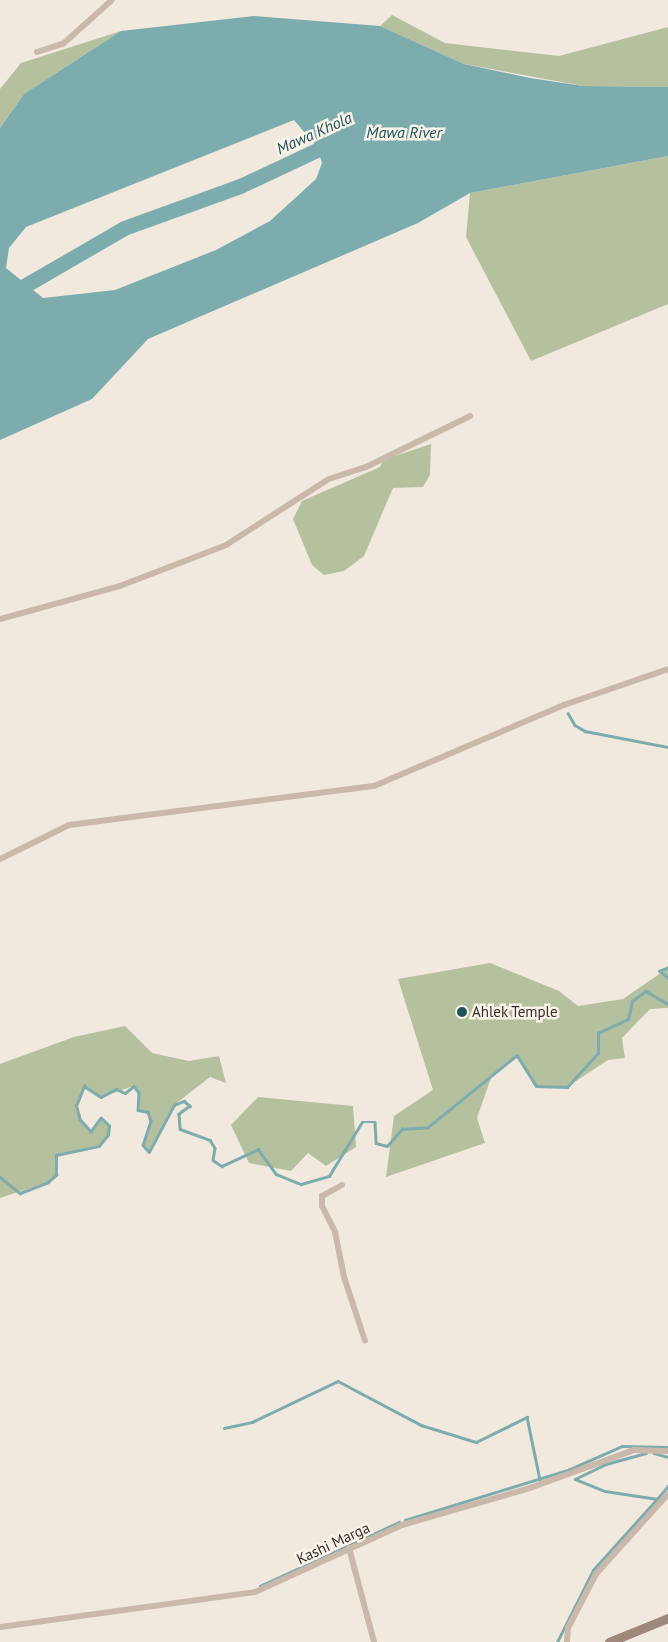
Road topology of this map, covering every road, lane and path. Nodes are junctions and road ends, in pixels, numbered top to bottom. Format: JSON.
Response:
{"nodes":[{"id":1,"x":112,"y":0,"type":"edge"},
{"id":2,"x":37,"y":52,"type":"dead end"},
{"id":3,"x":470,"y":416,"type":"dead end"},
{"id":4,"x":0,"y":619,"type":"edge"},
{"id":5,"x":668,"y":668,"type":"edge"},
{"id":6,"x":0,"y":859,"type":"edge"},
{"id":7,"x":342,"y":1185,"type":"dead end"},
{"id":8,"x":365,"y":1341,"type":"dead end"},
{"id":9,"x":668,"y":1452,"type":"edge"},
{"id":10,"x":668,"y":1494,"type":"edge"},
{"id":11,"x":349,"y":1548,"type":"junction"},
{"id":12,"x":668,"y":1618,"type":"edge"},
{"id":13,"x":0,"y":1627,"type":"edge"},
{"id":14,"x":374,"y":1642,"type":"edge"},
{"id":15,"x":567,"y":1642,"type":"edge"},
{"id":16,"x":609,"y":1642,"type":"edge"}],
"edges":[{"from":1,"to":2,"type":"street"},
{"from":3,"to":4,"type":"street"},
{"from":5,"to":6,"type":"street"},
{"from":7,"to":8,"type":"street"},
{"from":9,"to":11,"type":"street","name":"Kashi Marga"},
{"from":10,"to":15,"type":"street"},
{"from":11,"to":13,"type":"street","name":"Kashi Marga"},
{"from":11,"to":14,"type":"street"},
{"from":12,"to":16,"type":"street"}]}
